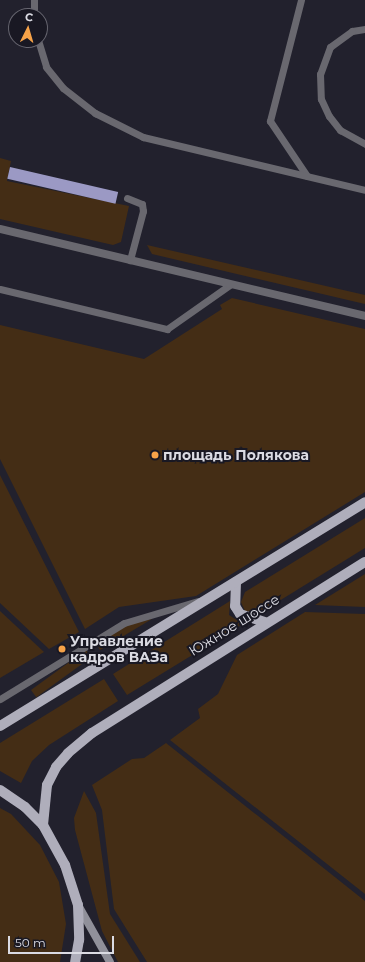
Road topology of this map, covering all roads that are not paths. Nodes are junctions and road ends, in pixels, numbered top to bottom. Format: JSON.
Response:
{"nodes":[{"id":1,"x":301,"y":0,"type":"edge"},
{"id":2,"x":365,"y":29,"type":"edge"},
{"id":3,"x":40,"y":48,"type":"edge"},
{"id":4,"x":365,"y":144,"type":"edge"},
{"id":5,"x":306,"y":176,"type":"junction"},
{"id":6,"x":365,"y":190,"type":"edge"},
{"id":7,"x":127,"y":198,"type":"dead end"},
{"id":8,"x":0,"y":229,"type":"edge"},
{"id":9,"x":130,"y":260,"type":"junction"},
{"id":10,"x":231,"y":284,"type":"junction"},
{"id":11,"x":0,"y":289,"type":"edge"},
{"id":12,"x":365,"y":316,"type":"edge"},
{"id":13,"x":365,"y":502,"type":"edge"},
{"id":14,"x":365,"y":562,"type":"edge"},
{"id":15,"x":236,"y":582,"type":"junction"},
{"id":16,"x":213,"y":597,"type":"junction"},
{"id":17,"x":265,"y":622,"type":"junction"},
{"id":18,"x":0,"y":699,"type":"edge"},
{"id":19,"x":0,"y":726,"type":"edge"},
{"id":20,"x":0,"y":790,"type":"edge"},
{"id":21,"x":43,"y":826,"type":"junction"},
{"id":22,"x":78,"y":905,"type":"junction"},
{"id":23,"x":75,"y":962,"type":"edge"},
{"id":24,"x":110,"y":962,"type":"edge"}],
"edges":[{"from":1,"to":5,"type":"lane"},
{"from":2,"to":4,"type":"lane"},
{"from":3,"to":5,"type":"lane"},
{"from":5,"to":6,"type":"lane"},
{"from":7,"to":9,"type":"lane"},
{"from":8,"to":9,"type":"street"},
{"from":9,"to":10,"type":"street"},
{"from":10,"to":11,"type":"lane"},
{"from":10,"to":12,"type":"street"},
{"from":13,"to":15,"type":"main road"},
{"from":14,"to":17,"type":"main road","name":"Южное шоссе"},
{"from":15,"to":16,"type":"main road"},
{"from":15,"to":17,"type":"main road"},
{"from":16,"to":18,"type":"lane"},
{"from":16,"to":19,"type":"main road"},
{"from":17,"to":21,"type":"main road","name":"Южное шоссе"},
{"from":20,"to":21,"type":"main road"},
{"from":21,"to":22,"type":"main road"},
{"from":22,"to":23,"type":"main road"},
{"from":22,"to":24,"type":"main road"}]}
